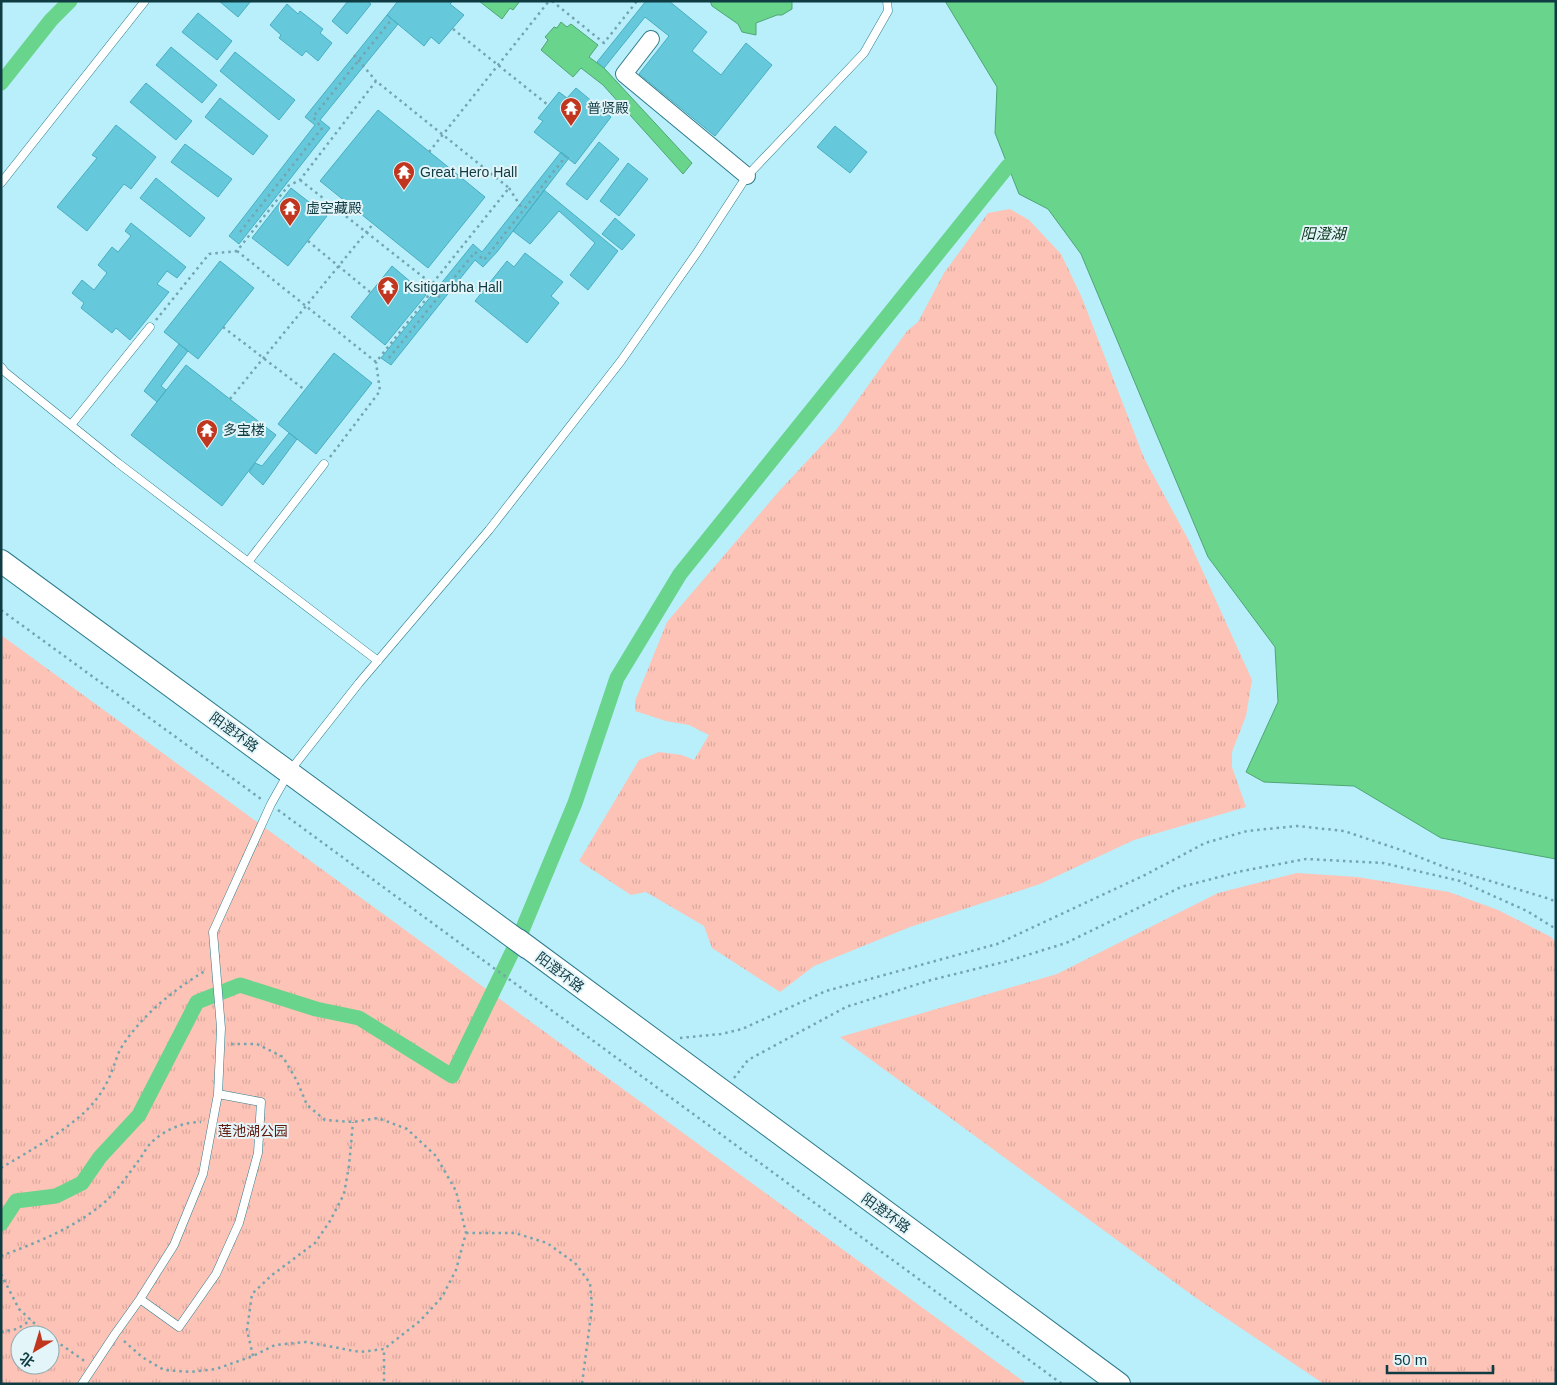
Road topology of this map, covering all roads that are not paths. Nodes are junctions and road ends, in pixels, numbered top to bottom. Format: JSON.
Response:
{"nodes":[{"id":1,"x":145,"y":1,"type":"edge"},
{"id":2,"x":887,"y":1,"type":"edge"},
{"id":3,"x":651,"y":39,"type":"dead end"},
{"id":4,"x":747,"y":176,"type":"junction"},
{"id":5,"x":1,"y":183,"type":"edge"},
{"id":6,"x":150,"y":327,"type":"road end"},
{"id":7,"x":1,"y":367,"type":"edge"},
{"id":8,"x":71,"y":425,"type":"junction"},
{"id":9,"x":324,"y":464,"type":"road end"},
{"id":10,"x":1,"y":561,"type":"edge"},
{"id":11,"x":248,"y":562,"type":"junction"},
{"id":12,"x":378,"y":661,"type":"junction"},
{"id":13,"x":289,"y":772,"type":"junction"},
{"id":14,"x":218,"y":1094,"type":"junction"},
{"id":15,"x":140,"y":1299,"type":"junction"},
{"id":16,"x":82,"y":1384,"type":"edge"},
{"id":17,"x":1119,"y":1384,"type":"edge"}],
"edges":[{"from":1,"to":5,"type":"lane"},
{"from":2,"to":4,"type":"lane"},
{"from":3,"to":4,"type":"street"},
{"from":4,"to":12,"type":"lane"},
{"from":6,"to":8,"type":"lane"},
{"from":7,"to":8,"type":"lane"},
{"from":8,"to":11,"type":"lane"},
{"from":9,"to":11,"type":"lane"},
{"from":10,"to":13,"type":"main road","name":"阳澄环路"},
{"from":11,"to":12,"type":"lane"},
{"from":12,"to":13,"type":"lane"},
{"from":13,"to":14,"type":"lane"},
{"from":13,"to":17,"type":"main road","name":"阳澄环路"},
{"from":14,"to":15,"type":"lane"},
{"from":14,"to":15,"type":"lane"},
{"from":15,"to":16,"type":"lane"}]}
